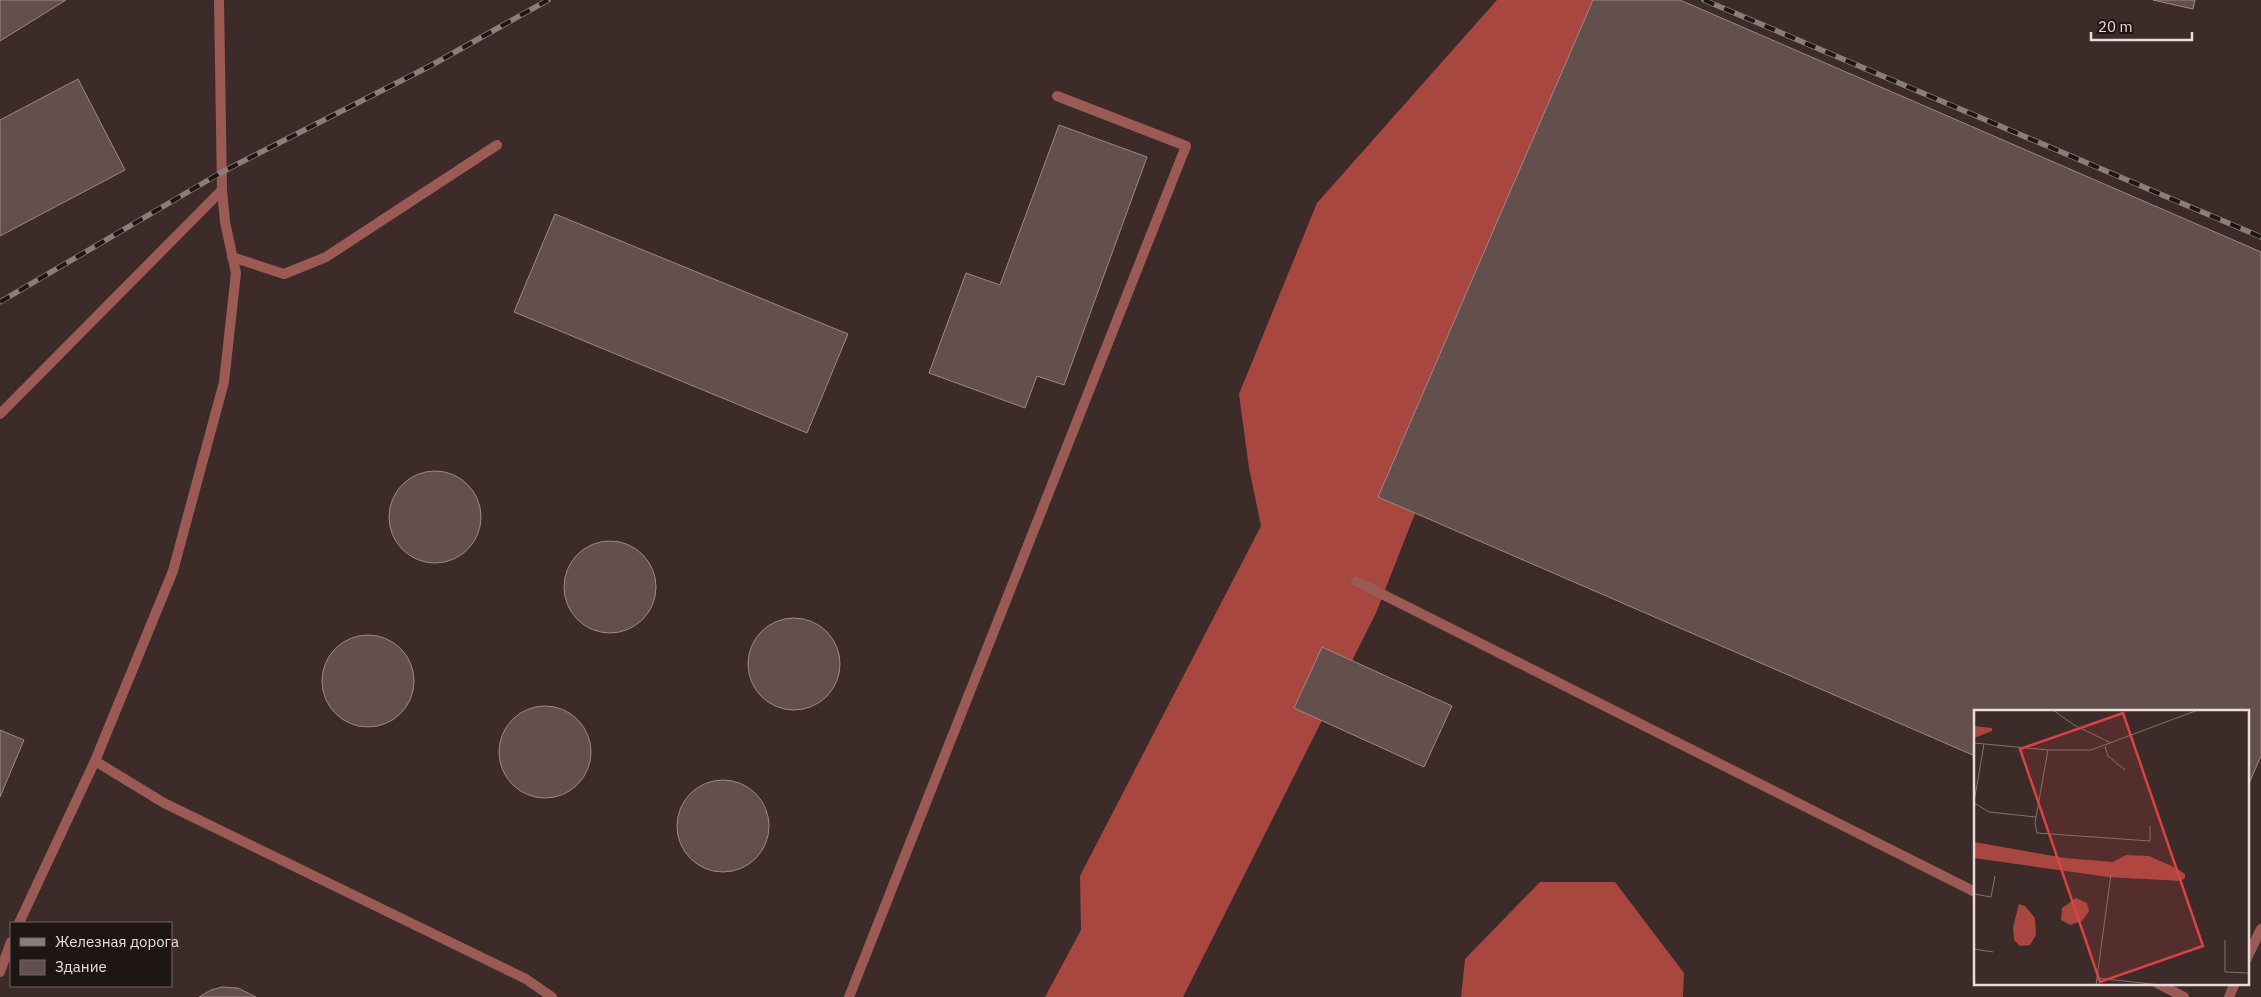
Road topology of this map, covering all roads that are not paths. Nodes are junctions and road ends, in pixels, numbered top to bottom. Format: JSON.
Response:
{"nodes":[{"id":1,"x":219,"y":0,"type":"edge"},
{"id":2,"x":1057,"y":96,"type":"dead end"},
{"id":3,"x":497,"y":145,"type":"dead end"},
{"id":4,"x":222,"y":190,"type":"junction"},
{"id":5,"x":232,"y":257,"type":"junction"},
{"id":6,"x":0,"y":414,"type":"edge"},
{"id":7,"x":1356,"y":581,"type":"dead end"},
{"id":8,"x":95,"y":761,"type":"junction"},
{"id":9,"x":1974,"y":891,"type":"edge"},
{"id":10,"x":19,"y":922,"type":"edge"},
{"id":11,"x":2261,"y":929,"type":"edge"},
{"id":12,"x":10,"y":945,"type":"edge"},
{"id":13,"x":2248,"y":956,"type":"edge"},
{"id":14,"x":0,"y":972,"type":"edge"},
{"id":15,"x":2159,"y":984,"type":"edge"},
{"id":16,"x":2236,"y":984,"type":"edge"},
{"id":17,"x":552,"y":997,"type":"edge"},
{"id":18,"x":850,"y":997,"type":"edge"},
{"id":19,"x":2184,"y":997,"type":"edge"},
{"id":20,"x":2229,"y":997,"type":"edge"}],
"edges":[{"from":1,"to":4,"type":"lane"},
{"from":2,"to":18,"type":"lane"},
{"from":3,"to":5,"type":"lane"},
{"from":4,"to":5,"type":"lane"},
{"from":4,"to":6,"type":"lane"},
{"from":5,"to":8,"type":"lane"},
{"from":7,"to":9,"type":"lane"},
{"from":8,"to":10,"type":"lane"},
{"from":8,"to":17,"type":"lane"},
{"from":11,"to":13,"type":"lane"},
{"from":12,"to":14,"type":"lane"},
{"from":15,"to":19,"type":"lane"},
{"from":16,"to":20,"type":"lane"}]}
